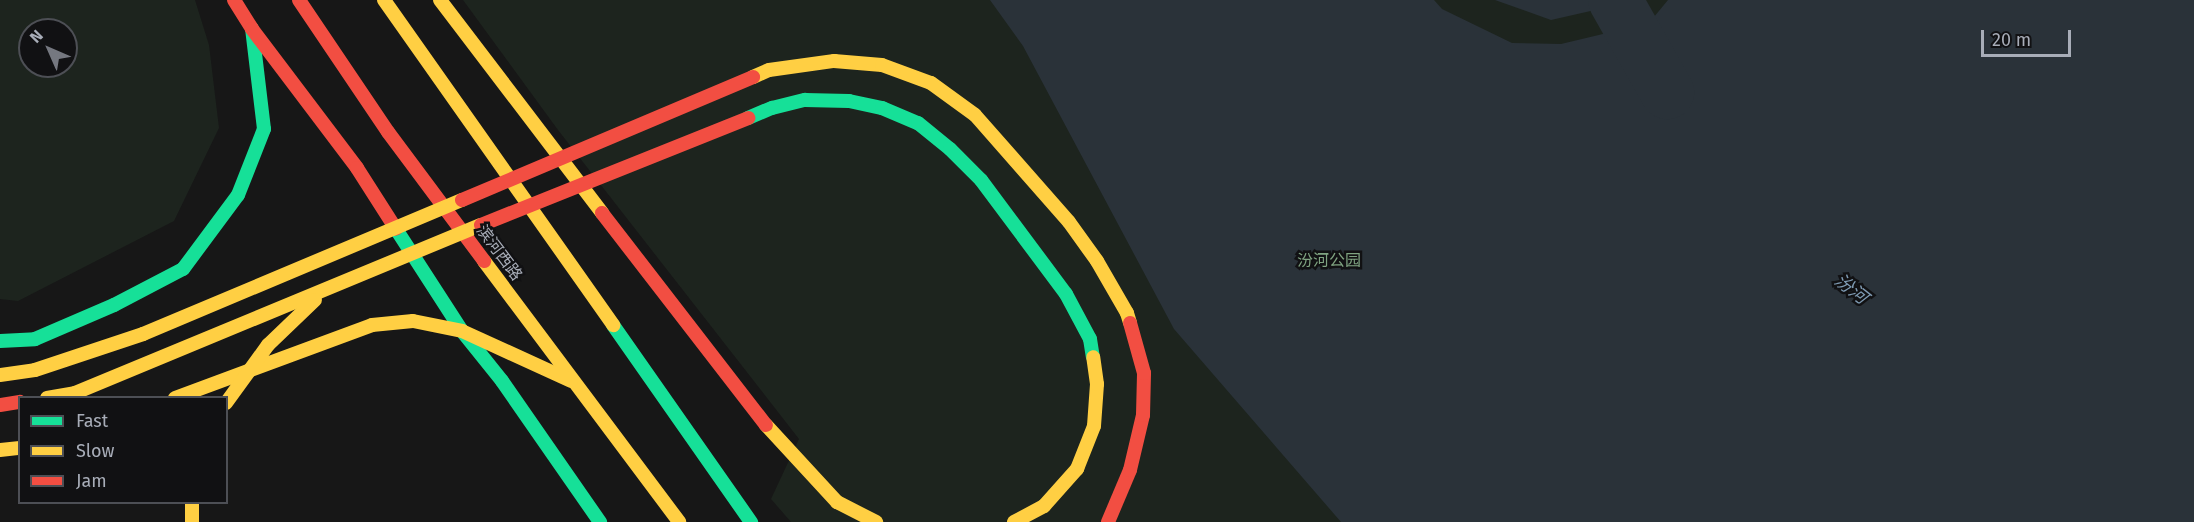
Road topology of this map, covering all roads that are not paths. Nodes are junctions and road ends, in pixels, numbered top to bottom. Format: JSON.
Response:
{"nodes":[{"id":1,"x":234,"y":0,"type":"edge"},
{"id":2,"x":299,"y":0,"type":"edge"},
{"id":3,"x":384,"y":0,"type":"edge"},
{"id":4,"x":440,"y":0,"type":"edge"},
{"id":5,"x":252,"y":29,"type":"junction"},
{"id":6,"x":329,"y":288,"type":"junction"},
{"id":7,"x":462,"y":332,"type":"junction"},
{"id":8,"x":0,"y":341,"type":"edge"},
{"id":9,"x":0,"y":375,"type":"edge"},
{"id":10,"x":575,"y":383,"type":"junction"},
{"id":11,"x":58,"y":396,"type":"edge"},
{"id":12,"x":180,"y":396,"type":"edge"},
{"id":13,"x":228,"y":400,"type":"edge"},
{"id":14,"x":18,"y":402,"type":"edge"},
{"id":15,"x":0,"y":405,"type":"edge"},
{"id":16,"x":18,"y":447,"type":"edge"},
{"id":17,"x":0,"y":450,"type":"edge"},
{"id":18,"x":192,"y":504,"type":"edge"},
{"id":19,"x":192,"y":522,"type":"edge"},
{"id":20,"x":600,"y":522,"type":"edge"},
{"id":21,"x":679,"y":522,"type":"edge"},
{"id":22,"x":751,"y":522,"type":"edge"},
{"id":23,"x":876,"y":522,"type":"edge"},
{"id":24,"x":1014,"y":522,"type":"edge"},
{"id":25,"x":1108,"y":522,"type":"edge"}],
"edges":[{"from":1,"to":5,"type":"main road"},
{"from":2,"to":10,"type":"main road","name":"滨河西路"},
{"from":3,"to":22,"type":"main road"},
{"from":4,"to":23,"type":"main road"},
{"from":5,"to":7,"type":"main road"},
{"from":5,"to":8,"type":"main road"},
{"from":6,"to":11,"type":"main road","bridge":true},
{"from":6,"to":13,"type":"main road","bridge":true},
{"from":6,"to":24,"type":"main road","bridge":true},
{"from":7,"to":10,"type":"main road"},
{"from":7,"to":12,"type":"main road"},
{"from":7,"to":20,"type":"main road"},
{"from":9,"to":25,"type":"main road","bridge":true},
{"from":10,"to":21,"type":"main road","name":"滨河西路"},
{"from":14,"to":15,"type":"main road"},
{"from":16,"to":17,"type":"main road"},
{"from":18,"to":19,"type":"main road"}]}
